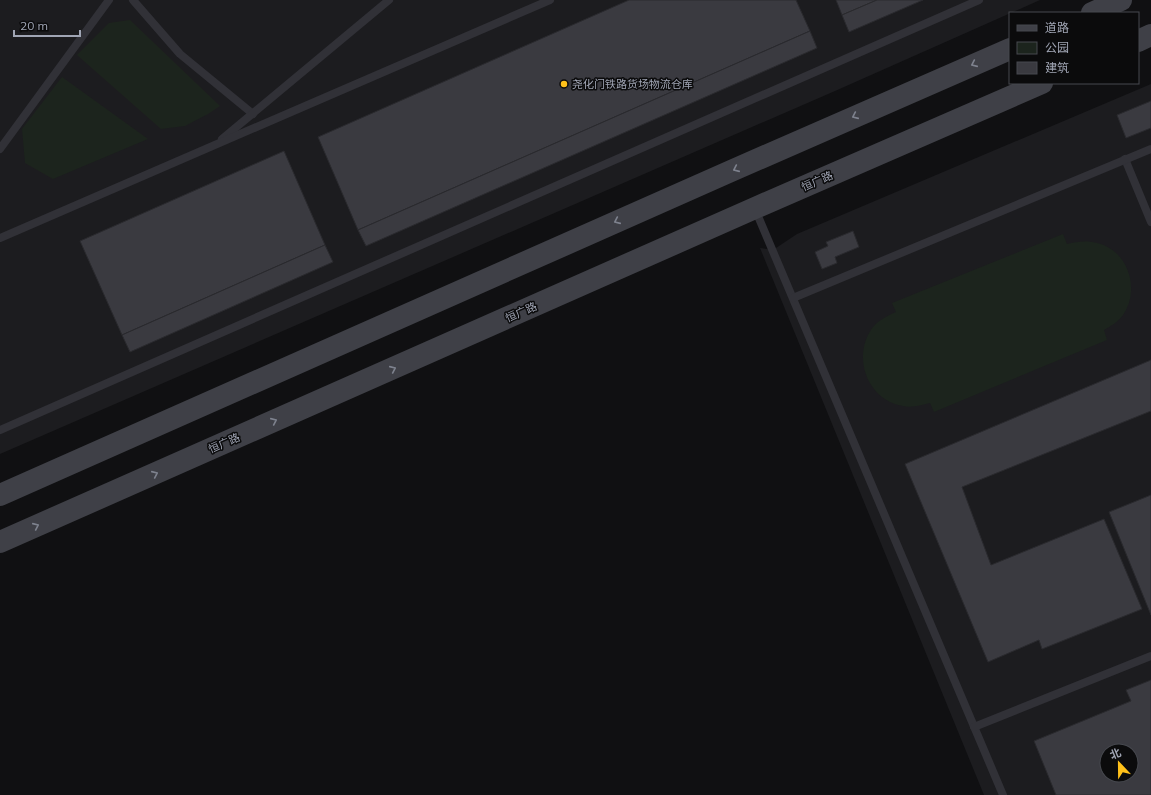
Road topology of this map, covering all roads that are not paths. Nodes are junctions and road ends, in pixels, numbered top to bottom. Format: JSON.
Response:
{"nodes":[{"id":1,"x":109,"y":0,"type":"edge"},
{"id":2,"x":133,"y":0,"type":"edge"},
{"id":3,"x":389,"y":0,"type":"edge"},
{"id":4,"x":550,"y":0,"type":"edge"},
{"id":5,"x":979,"y":0,"type":"edge"},
{"id":6,"x":1121,"y":0,"type":"edge"},
{"id":7,"x":1094,"y":12,"type":"edge"},
{"id":8,"x":1151,"y":36,"type":"edge"},
{"id":9,"x":1139,"y":41,"type":"edge"},
{"id":10,"x":1009,"y":49,"type":"edge"},
{"id":11,"x":1040,"y":84,"type":"edge"},
{"id":12,"x":253,"y":114,"type":"junction"},
{"id":13,"x":215,"y":146,"type":"junction"},
{"id":14,"x":0,"y":149,"type":"edge"},
{"id":15,"x":1151,"y":149,"type":"edge"},
{"id":16,"x":1126,"y":159,"type":"junction"},
{"id":17,"x":755,"y":208,"type":"junction"},
{"id":18,"x":1151,"y":222,"type":"edge"},
{"id":19,"x":0,"y":238,"type":"edge"},
{"id":20,"x":793,"y":298,"type":"junction"},
{"id":21,"x":0,"y":430,"type":"edge"},
{"id":22,"x":0,"y":495,"type":"edge"},
{"id":23,"x":0,"y":542,"type":"edge"},
{"id":24,"x":1151,"y":656,"type":"edge"},
{"id":25,"x":974,"y":727,"type":"junction"},
{"id":26,"x":1003,"y":795,"type":"edge"}],
"edges":[{"from":1,"to":14,"type":"lane"},
{"from":2,"to":12,"type":"lane"},
{"from":3,"to":12,"type":"lane"},
{"from":4,"to":13,"type":"lane"},
{"from":5,"to":21,"type":"lane"},
{"from":6,"to":7,"type":"street"},
{"from":8,"to":9,"type":"street"},
{"from":10,"to":22,"type":"street","one_way":true},
{"from":11,"to":17,"type":"street","name":"恒广路"},
{"from":12,"to":13,"type":"lane"},
{"from":13,"to":19,"type":"lane"},
{"from":15,"to":16,"type":"lane"},
{"from":16,"to":18,"type":"lane"},
{"from":16,"to":20,"type":"lane"},
{"from":17,"to":20,"type":"lane"},
{"from":23,"to":17,"type":"street","name":"恒广路","one_way":true},
{"from":20,"to":25,"type":"lane"},
{"from":24,"to":25,"type":"lane"},
{"from":25,"to":26,"type":"lane"}]}
